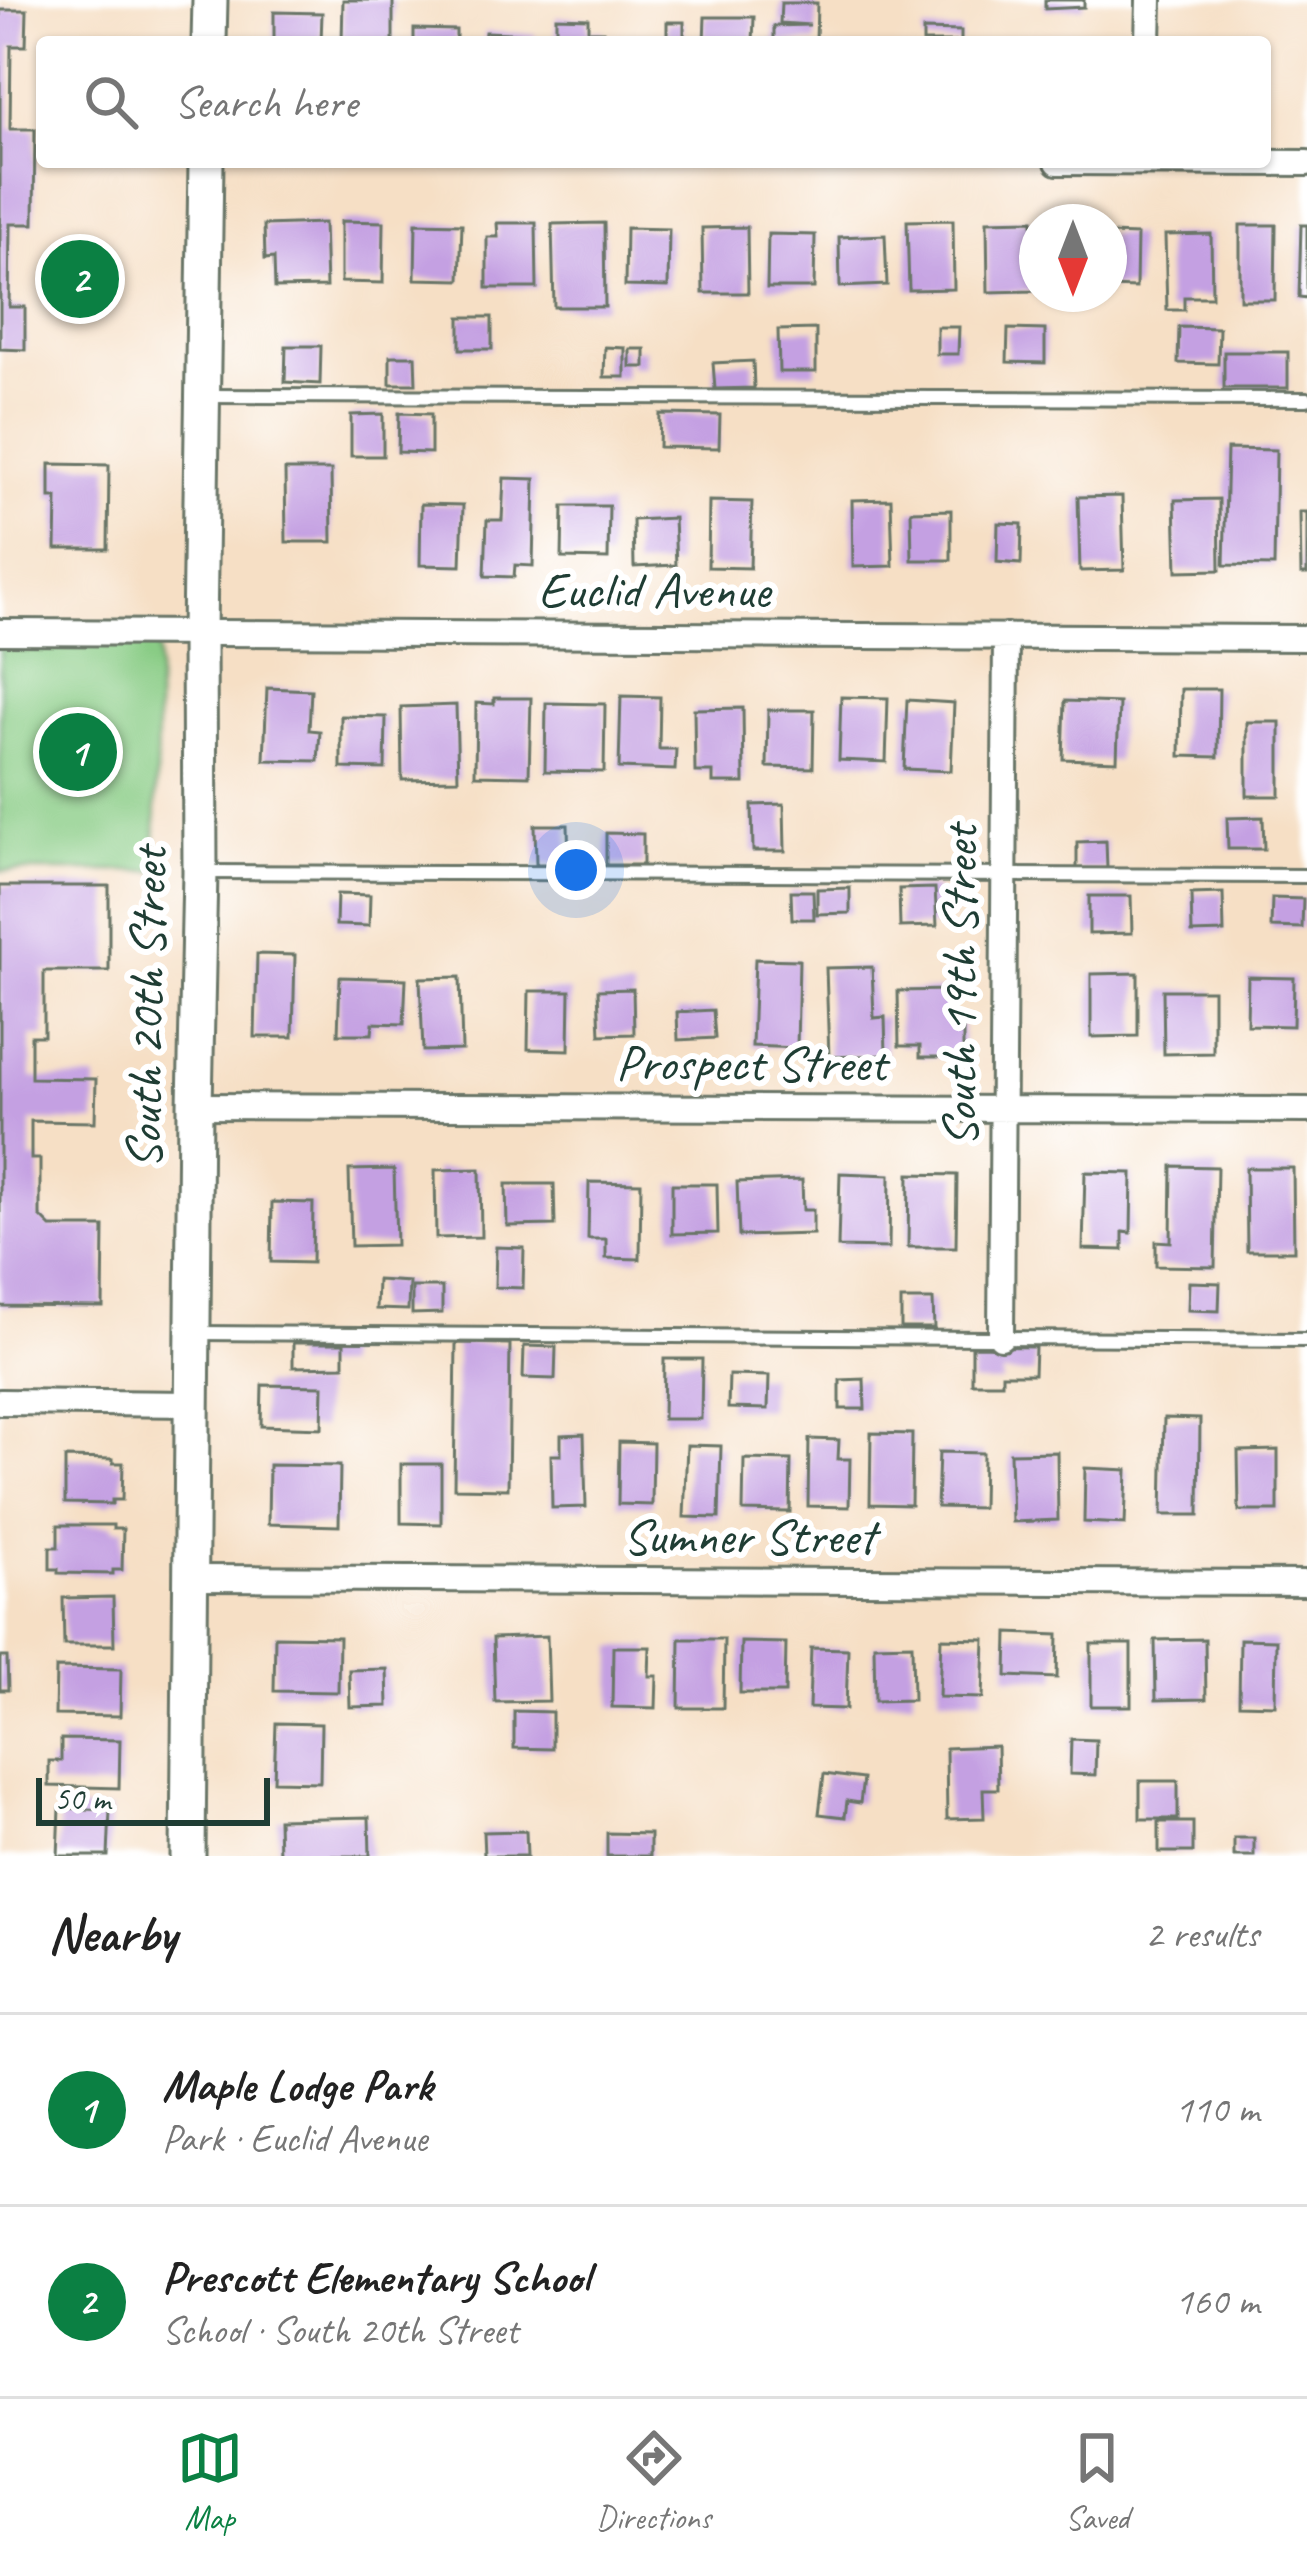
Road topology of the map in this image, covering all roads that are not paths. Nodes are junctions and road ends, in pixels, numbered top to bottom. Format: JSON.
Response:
{"nodes":[{"id":1,"x":209,"y":0,"type":"edge"},
{"id":2,"x":1149,"y":0,"type":"edge"},
{"id":3,"x":208,"y":36,"type":"edge"},
{"id":4,"x":1148,"y":36,"type":"edge"},
{"id":5,"x":1271,"y":163,"type":"edge"},
{"id":6,"x":1307,"y":163,"type":"edge"},
{"id":7,"x":206,"y":168,"type":"edge"},
{"id":8,"x":204,"y":395,"type":"junction"},
{"id":9,"x":1307,"y":399,"type":"edge"},
{"id":10,"x":0,"y":632,"type":"edge"},
{"id":11,"x":199,"y":633,"type":"junction"},
{"id":12,"x":1006,"y":636,"type":"junction"},
{"id":13,"x":1307,"y":638,"type":"edge"},
{"id":14,"x":200,"y":872,"type":"junction"},
{"id":15,"x":1004,"y":875,"type":"junction"},
{"id":16,"x":1307,"y":876,"type":"edge"},
{"id":17,"x":195,"y":1106,"type":"junction"},
{"id":18,"x":1003,"y":1109,"type":"junction"},
{"id":19,"x":1307,"y":1110,"type":"edge"},
{"id":20,"x":193,"y":1333,"type":"junction"},
{"id":21,"x":1001,"y":1337,"type":"junction"},
{"id":22,"x":1307,"y":1340,"type":"edge"},
{"id":23,"x":0,"y":1402,"type":"edge"},
{"id":24,"x":193,"y":1404,"type":"junction"},
{"id":25,"x":190,"y":1578,"type":"junction"},
{"id":26,"x":1307,"y":1583,"type":"edge"},
{"id":27,"x":188,"y":1856,"type":"edge"}],
"edges":[{"from":1,"to":3,"type":"street"},
{"from":2,"to":4,"type":"street"},
{"from":5,"to":6,"type":"street"},
{"from":7,"to":8,"type":"street","name":"South 20th Street"},
{"from":8,"to":9,"type":"lane"},
{"from":8,"to":11,"type":"street","name":"South 20th Street"},
{"from":10,"to":11,"type":"street","name":"Euclid Avenue"},
{"from":11,"to":12,"type":"street","name":"Euclid Avenue"},
{"from":11,"to":14,"type":"street","name":"South 20th Street"},
{"from":12,"to":13,"type":"street","name":"Euclid Avenue"},
{"from":12,"to":15,"type":"street","name":"South 19th Street"},
{"from":14,"to":15,"type":"lane"},
{"from":14,"to":17,"type":"street","name":"South 20th Street"},
{"from":15,"to":16,"type":"lane"},
{"from":15,"to":18,"type":"street","name":"South 19th Street"},
{"from":17,"to":18,"type":"street","name":"Prospect Street"},
{"from":17,"to":20,"type":"street","name":"South 20th Street"},
{"from":18,"to":19,"type":"street","name":"Prospect Street"},
{"from":18,"to":21,"type":"street","name":"South 19th Street"},
{"from":20,"to":21,"type":"lane"},
{"from":20,"to":24,"type":"street","name":"South 20th Street"},
{"from":21,"to":22,"type":"lane"},
{"from":23,"to":24,"type":"street"},
{"from":24,"to":25,"type":"street","name":"South 20th Street"},
{"from":25,"to":26,"type":"street","name":"Sumner Street"},
{"from":25,"to":27,"type":"street","name":"South 20th Street"}]}
